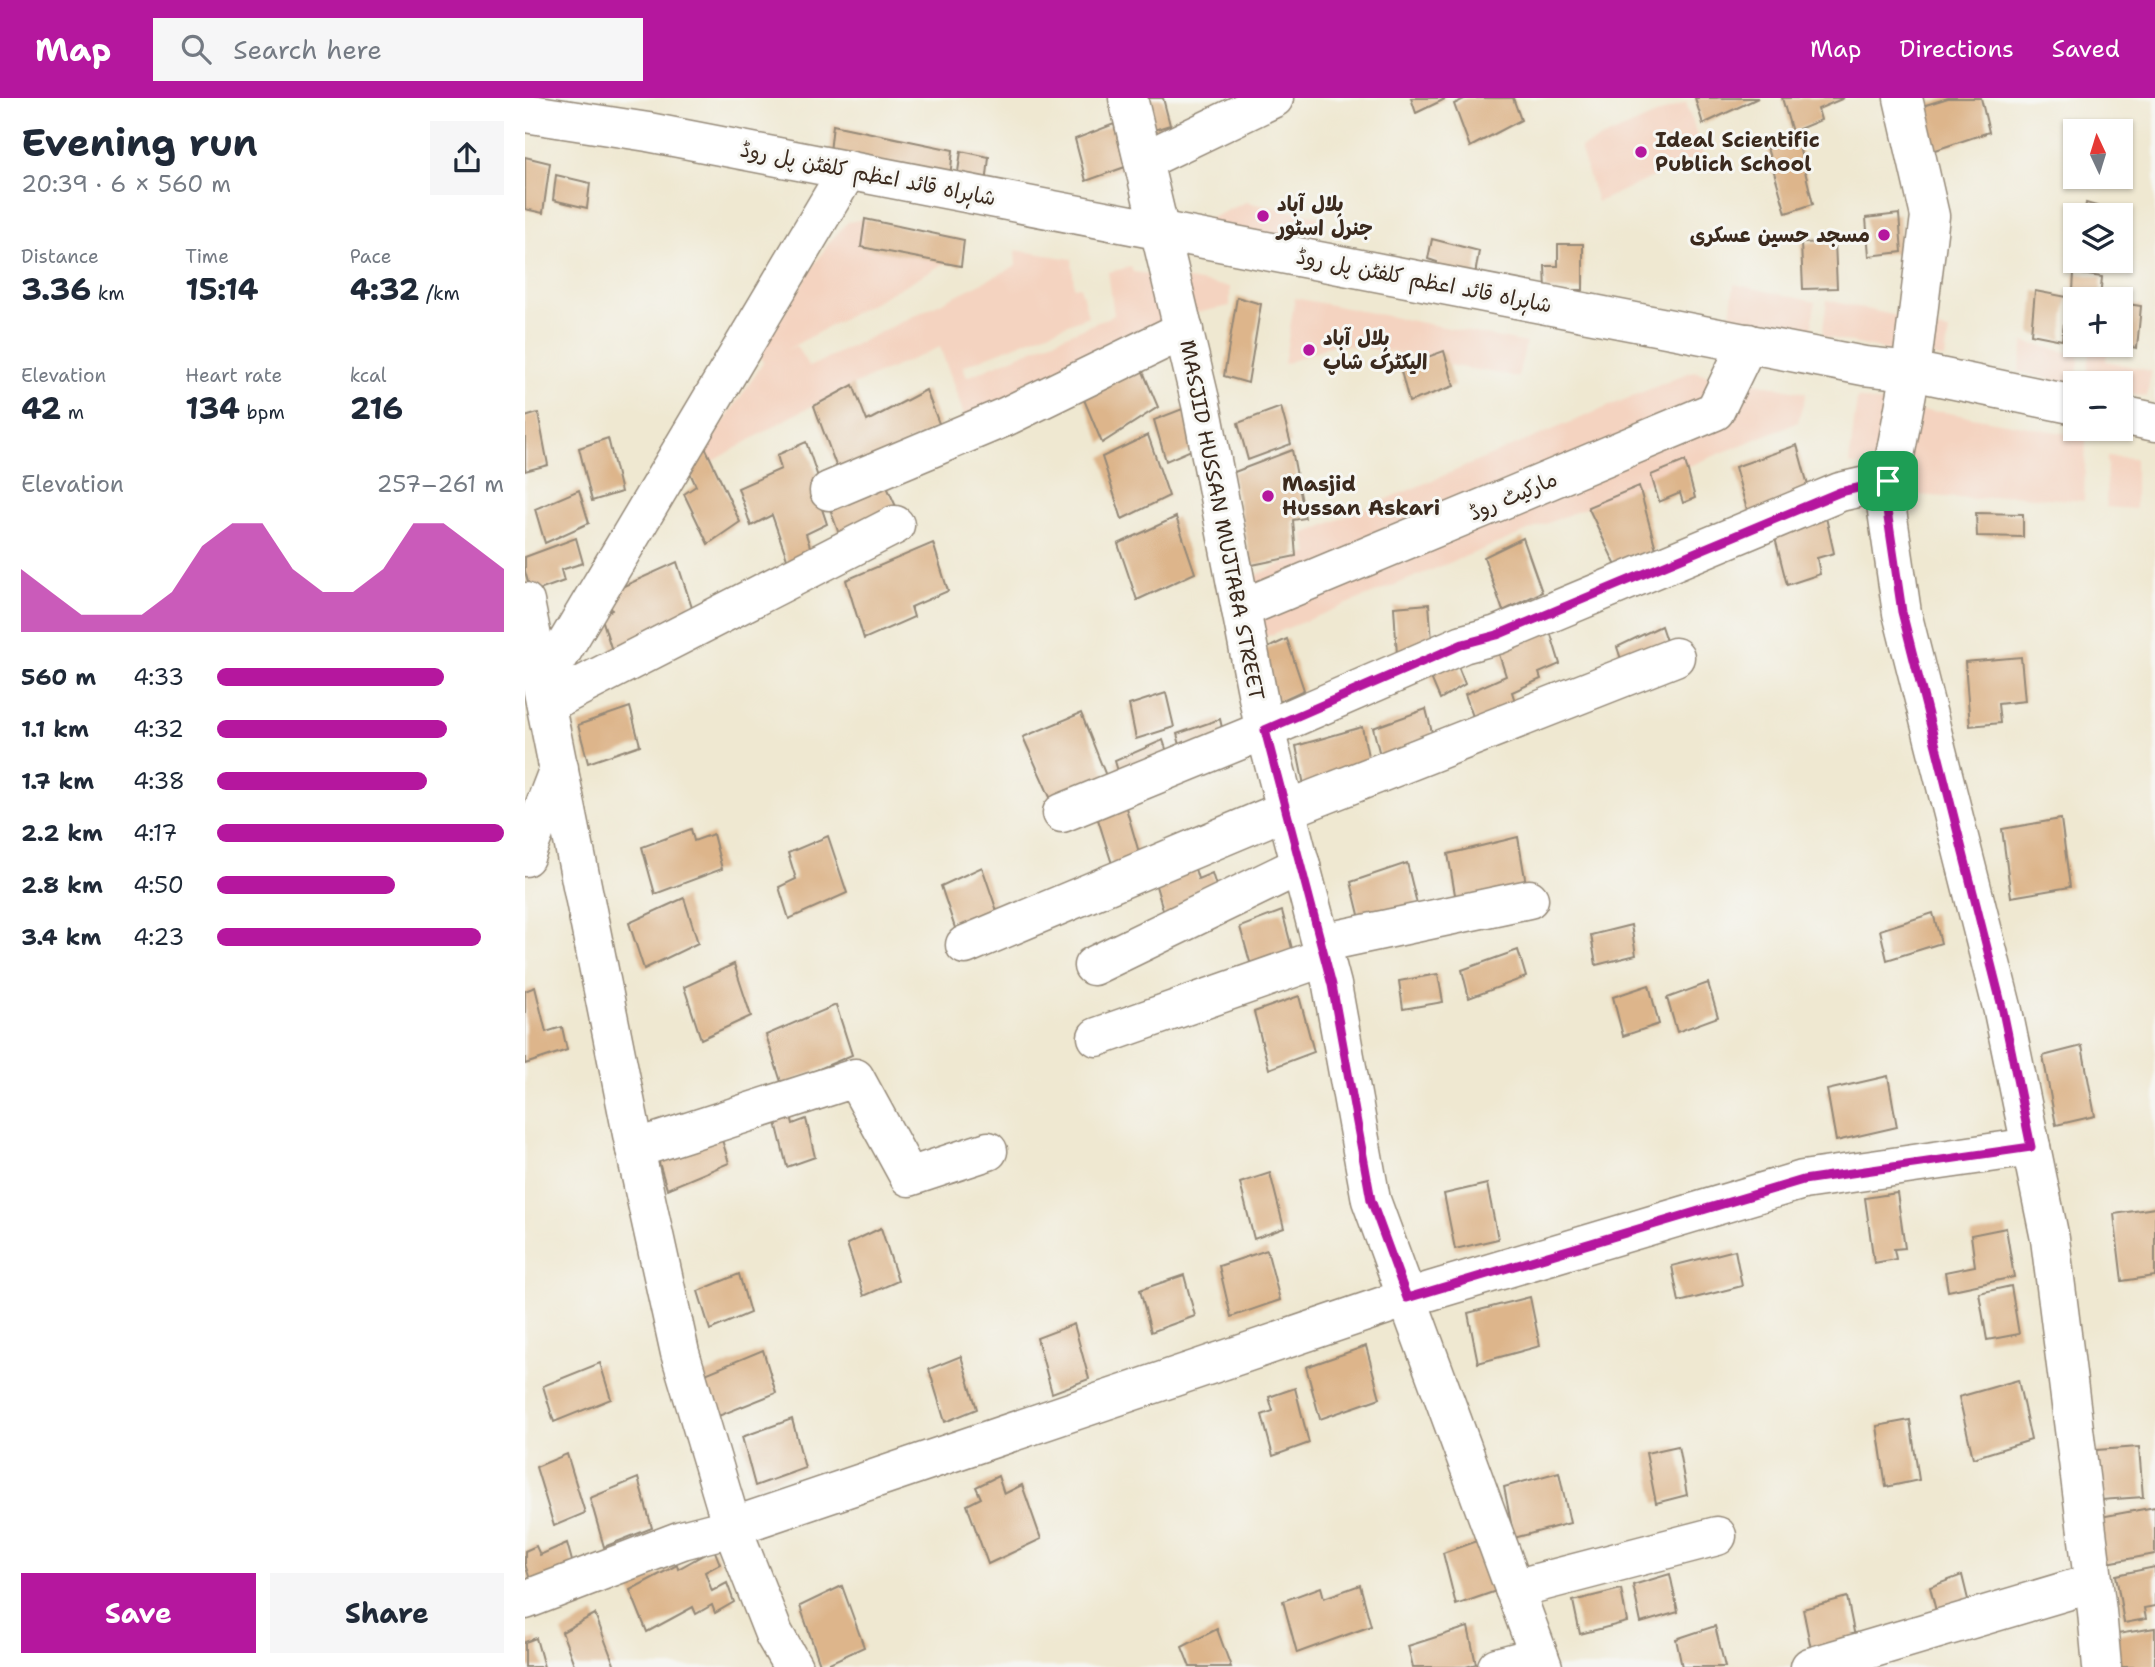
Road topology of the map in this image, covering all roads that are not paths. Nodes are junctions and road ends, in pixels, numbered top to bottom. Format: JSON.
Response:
{"nodes":[{"id":1,"x":1128,"y":98,"type":"edge"},
{"id":2,"x":1274,"y":98,"type":"edge"},
{"id":3,"x":1903,"y":98,"type":"edge"},
{"id":4,"x":525,"y":113,"type":"edge"},
{"id":5,"x":1143,"y":161,"type":"junction"},
{"id":6,"x":848,"y":170,"type":"junction"},
{"id":7,"x":1160,"y":230,"type":"junction"},
{"id":8,"x":1184,"y":330,"type":"junction"},
{"id":9,"x":1748,"y":343,"type":"junction"},
{"id":10,"x":1911,"y":371,"type":"junction"},
{"id":11,"x":2063,"y":403,"type":"edge"},
{"id":12,"x":2133,"y":417,"type":"edge"},
{"id":13,"x":2155,"y":422,"type":"edge"},
{"id":14,"x":1888,"y":481,"type":"junction"},
{"id":15,"x":829,"y":491,"type":"dead end"},
{"id":16,"x":895,"y":525,"type":"dead end"},
{"id":17,"x":525,"y":602,"type":"edge"},
{"id":18,"x":1241,"y":609,"type":"junction"},
{"id":19,"x":1675,"y":657,"type":"dead end"},
{"id":20,"x":544,"y":694,"type":"junction"},
{"id":21,"x":1265,"y":730,"type":"junction"},
{"id":22,"x":559,"y":768,"type":"junction"},
{"id":23,"x":1286,"y":810,"type":"junction"},
{"id":24,"x":1062,"y":813,"type":"dead end"},
{"id":25,"x":525,"y":857,"type":"edge"},
{"id":26,"x":1301,"y":864,"type":"junction"},
{"id":27,"x":1529,"y":899,"type":"dead end"},
{"id":28,"x":965,"y":945,"type":"dead end"},
{"id":29,"x":1323,"y":950,"type":"junction"},
{"id":30,"x":1093,"y":966,"type":"dead end"},
{"id":31,"x":1097,"y":1037,"type":"dead end"},
{"id":32,"x":2031,"y":1147,"type":"junction"},
{"id":33,"x":635,"y":1149,"type":"junction"},
{"id":34,"x":988,"y":1152,"type":"dead end"},
{"id":35,"x":1407,"y":1298,"type":"junction"},
{"id":36,"x":732,"y":1527,"type":"junction"},
{"id":37,"x":1717,"y":1536,"type":"dead end"},
{"id":38,"x":2093,"y":1583,"type":"junction"},
{"id":39,"x":1514,"y":1589,"type":"junction"},
{"id":40,"x":525,"y":1600,"type":"edge"},
{"id":41,"x":1541,"y":1662,"type":"edge"},
{"id":42,"x":793,"y":1667,"type":"edge"},
{"id":43,"x":1497,"y":1667,"type":"edge"},
{"id":44,"x":1809,"y":1667,"type":"edge"},
{"id":45,"x":2102,"y":1667,"type":"edge"}],
"edges":[{"from":1,"to":5,"type":"main road","name":"MASJID HUSSAN MUJTABA STREET"},
{"from":2,"to":5,"type":"main road"},
{"from":3,"to":10,"type":"main road"},
{"from":4,"to":6,"type":"main road","name":"شاہراہ قائد اعظم کلفٹن پل روڈ"},
{"from":5,"to":7,"type":"main road","name":"MASJID HUSSAN MUJTABA STREET"},
{"from":6,"to":7,"type":"main road","name":"شاہراہ قائد اعظم کلفٹن پل روڈ"},
{"from":6,"to":20,"type":"main road"},
{"from":7,"to":8,"type":"main road","name":"MASJID HUSSAN MUJTABA STREET"},
{"from":7,"to":9,"type":"main road","name":"شاہراہ قائد اعظم کلفٹن پل روڈ"},
{"from":8,"to":15,"type":"main road"},
{"from":8,"to":18,"type":"main road","name":"MASJID HUSSAN MUJTABA STREET"},
{"from":9,"to":10,"type":"main road","name":"شاہراہ قائد اعظم کلفٹن پل روڈ"},
{"from":9,"to":18,"type":"main road","name":"مارکیٹ روڈ"},
{"from":10,"to":11,"type":"main road","name":"شاہراہ قائد اعظم کلفٹن پل روڈ"},
{"from":10,"to":14,"type":"main road"},
{"from":12,"to":13,"type":"main road"},
{"from":14,"to":21,"type":"main road"},
{"from":14,"to":32,"type":"main road"},
{"from":16,"to":20,"type":"main road"},
{"from":17,"to":20,"type":"main road"},
{"from":18,"to":21,"type":"main road","name":"MASJID HUSSAN MUJTABA STREET"},
{"from":19,"to":23,"type":"main road"},
{"from":20,"to":22,"type":"main road"},
{"from":21,"to":23,"type":"main road","name":"MASJID HUSSAN MUJTABA STREET"},
{"from":21,"to":24,"type":"main road"},
{"from":22,"to":25,"type":"main road"},
{"from":22,"to":33,"type":"main road"},
{"from":23,"to":26,"type":"main road","name":"MASJID HUSSAN MUJTABA STREET"},
{"from":23,"to":28,"type":"main road"},
{"from":26,"to":29,"type":"main road","name":"MASJID HUSSAN MUJTABA STREET"},
{"from":26,"to":30,"type":"main road"},
{"from":27,"to":29,"type":"main road"},
{"from":29,"to":31,"type":"main road"},
{"from":29,"to":35,"type":"main road","name":"MASJID HUSSAN MUJTABA STREET"},
{"from":32,"to":35,"type":"main road"},
{"from":32,"to":38,"type":"main road"},
{"from":33,"to":34,"type":"main road"},
{"from":33,"to":36,"type":"main road"},
{"from":35,"to":36,"type":"main road"},
{"from":35,"to":39,"type":"main road","name":"MASJID HUSSAN MUJTABA STREET"},
{"from":36,"to":40,"type":"main road"},
{"from":36,"to":42,"type":"main road"},
{"from":37,"to":39,"type":"main road"},
{"from":38,"to":44,"type":"main road"},
{"from":38,"to":45,"type":"main road"},
{"from":39,"to":41,"type":"main road","name":"MASJID HUSSAN MUJTABA STREET"},
{"from":41,"to":43,"type":"main road"}]}
